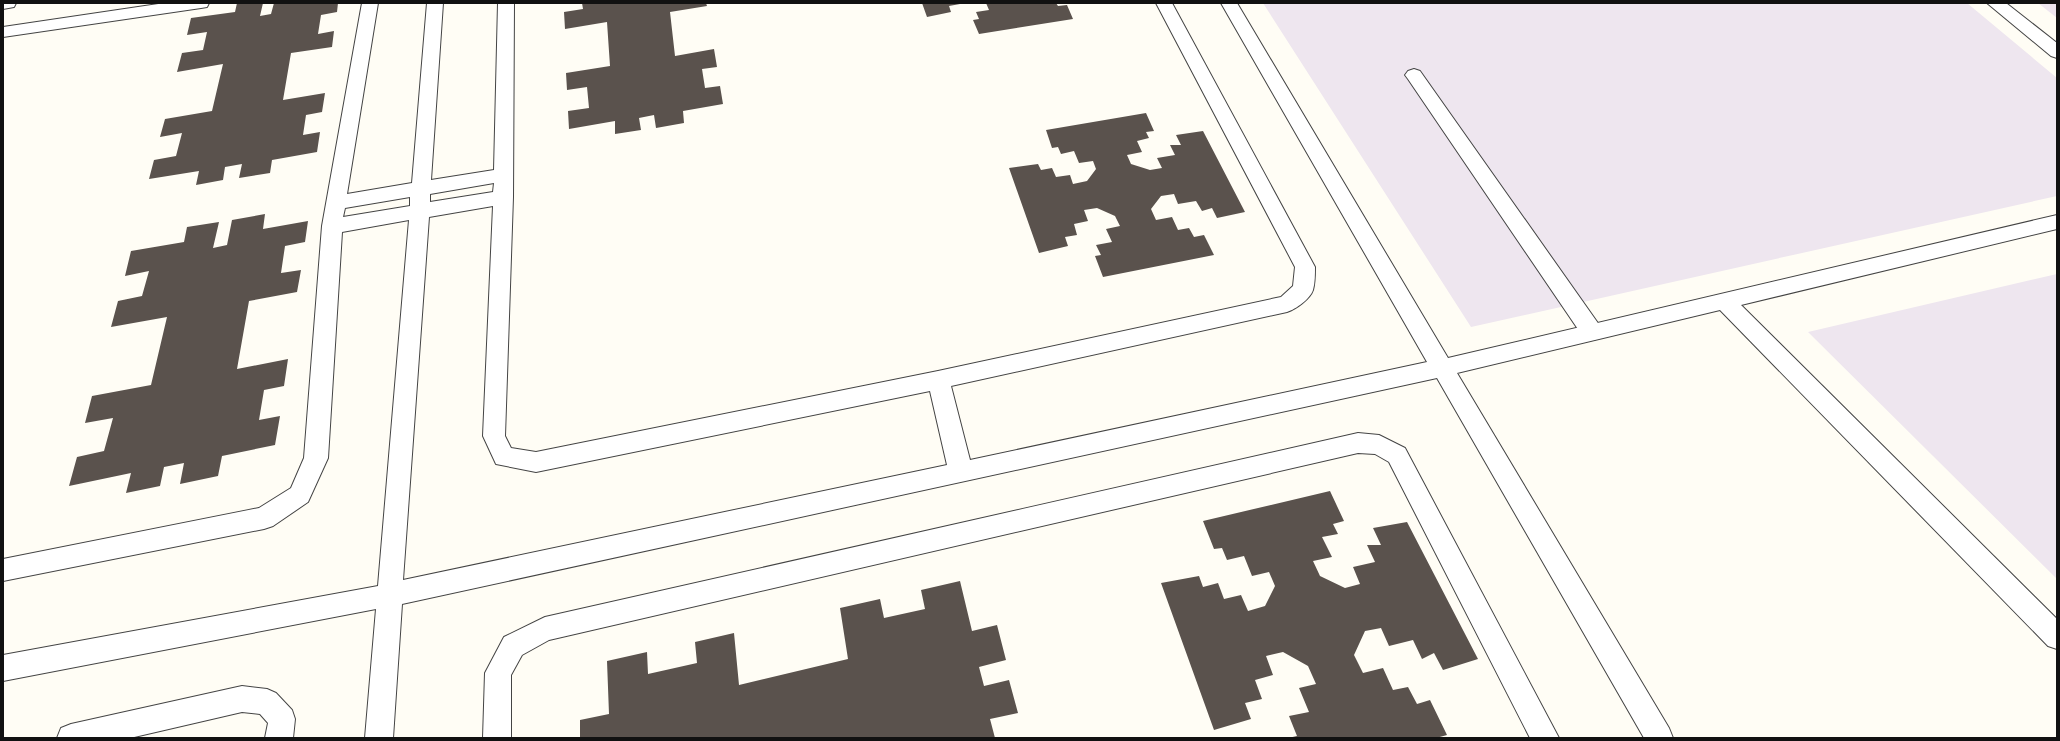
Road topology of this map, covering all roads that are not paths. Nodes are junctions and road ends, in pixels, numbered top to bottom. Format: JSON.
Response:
{"nodes":[{"id":1,"x":201,"y":3,"type":"edge"},
{"id":2,"x":370,"y":3,"type":"edge"},
{"id":3,"x":434,"y":3,"type":"edge"},
{"id":4,"x":506,"y":3,"type":"edge"},
{"id":5,"x":1164,"y":3,"type":"edge"},
{"id":6,"x":1229,"y":3,"type":"edge"},
{"id":7,"x":1995,"y":3,"type":"edge"},
{"id":8,"x":3,"y":32,"type":"edge"},
{"id":9,"x":2057,"y":52,"type":"edge"},
{"id":10,"x":1414,"y":75,"type":"dead end"},
{"id":11,"x":503,"y":175,"type":"junction"},
{"id":12,"x":421,"y":188,"type":"junction"},
{"id":13,"x":502,"y":197,"type":"junction"},
{"id":14,"x":335,"y":203,"type":"junction"},
{"id":15,"x":419,"y":211,"type":"junction"},
{"id":16,"x":2057,"y":222,"type":"edge"},
{"id":17,"x":332,"y":226,"type":"junction"},
{"id":18,"x":1724,"y":301,"type":"junction"},
{"id":19,"x":1592,"y":332,"type":"junction"},
{"id":20,"x":1442,"y":368,"type":"junction"},
{"id":21,"x":938,"y":380,"type":"junction"},
{"id":22,"x":961,"y":472,"type":"junction"},
{"id":23,"x":3,"y":570,"type":"edge"},
{"id":24,"x":390,"y":595,"type":"junction"},
{"id":25,"x":2057,"y":637,"type":"edge"},
{"id":26,"x":3,"y":668,"type":"edge"},
{"id":27,"x":71,"y":738,"type":"edge"},
{"id":28,"x":279,"y":738,"type":"edge"},
{"id":29,"x":379,"y":738,"type":"edge"},
{"id":30,"x":497,"y":738,"type":"edge"},
{"id":31,"x":1545,"y":738,"type":"edge"},
{"id":32,"x":1659,"y":738,"type":"edge"}],
"edges":[{"from":1,"to":8,"type":"street"},
{"from":2,"to":14,"type":"street"},
{"from":3,"to":12,"type":"street"},
{"from":4,"to":11,"type":"street"},
{"from":5,"to":21,"type":"street"},
{"from":6,"to":20,"type":"street"},
{"from":7,"to":9,"type":"street"},
{"from":10,"to":19,"type":"street"},
{"from":11,"to":12,"type":"street"},
{"from":11,"to":13,"type":"street"},
{"from":12,"to":14,"type":"street"},
{"from":12,"to":15,"type":"street"},
{"from":13,"to":15,"type":"street"},
{"from":13,"to":21,"type":"street"},
{"from":14,"to":17,"type":"street"},
{"from":15,"to":17,"type":"street"},
{"from":15,"to":24,"type":"street"},
{"from":16,"to":18,"type":"street"},
{"from":17,"to":23,"type":"street"},
{"from":18,"to":19,"type":"street"},
{"from":18,"to":25,"type":"street"},
{"from":19,"to":20,"type":"street"},
{"from":20,"to":22,"type":"street"},
{"from":20,"to":32,"type":"street"},
{"from":21,"to":22,"type":"street"},
{"from":22,"to":24,"type":"street"},
{"from":24,"to":26,"type":"street"},
{"from":24,"to":29,"type":"street"},
{"from":27,"to":28,"type":"street"},
{"from":30,"to":31,"type":"street"}]}
